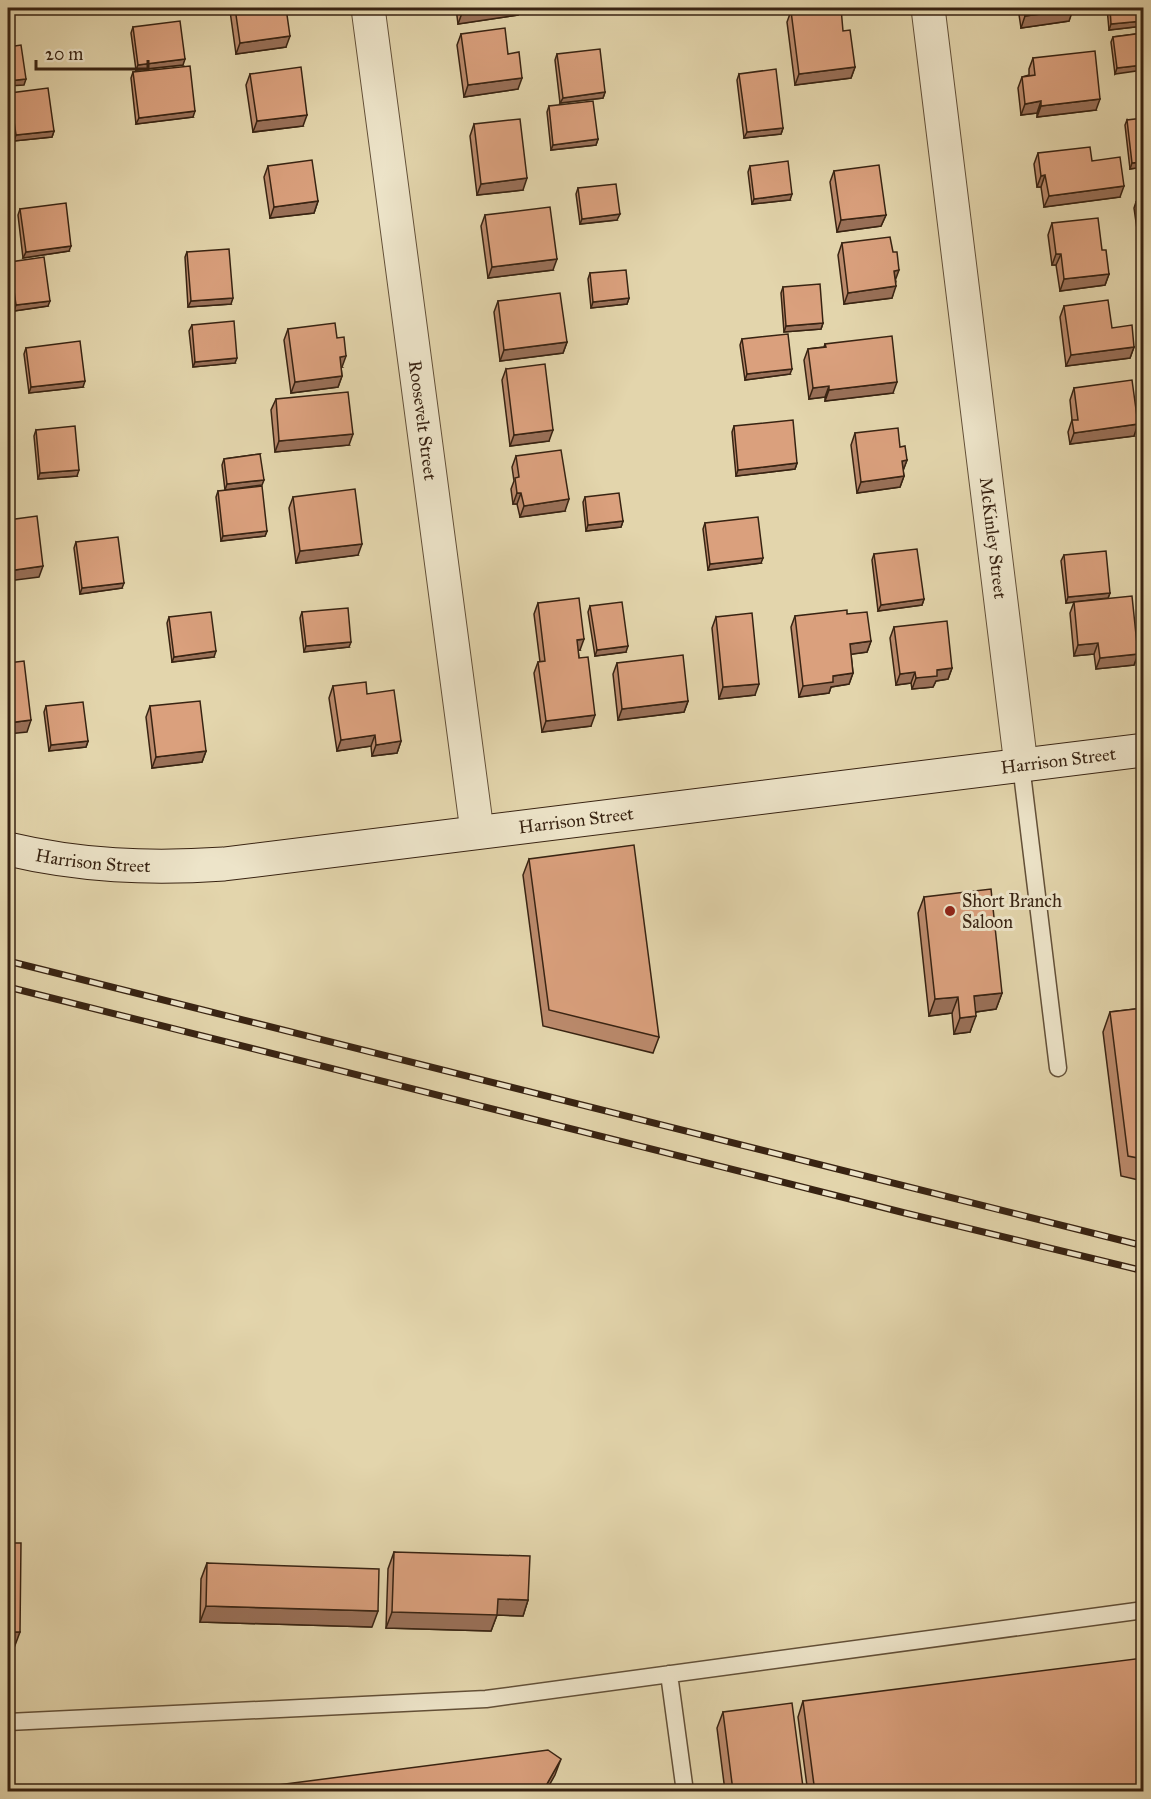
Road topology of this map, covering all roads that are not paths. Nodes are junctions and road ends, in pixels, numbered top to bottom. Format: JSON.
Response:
{"nodes":[{"id":1,"x":368,"y":8,"type":"edge"},
{"id":2,"x":928,"y":8,"type":"edge"},
{"id":3,"x":1143,"y":750,"type":"edge"},
{"id":4,"x":1021,"y":765,"type":"junction"},
{"id":5,"x":477,"y":831,"type":"junction"},
{"id":6,"x":8,"y":849,"type":"edge"},
{"id":7,"x":1058,"y":1068,"type":"dead end"},
{"id":8,"x":1143,"y":1610,"type":"edge"},
{"id":9,"x":669,"y":1674,"type":"junction"},
{"id":10,"x":8,"y":1722,"type":"edge"},
{"id":11,"x":685,"y":1791,"type":"edge"}],
"edges":[{"from":1,"to":5,"type":"street","name":"Roosevelt Street"},
{"from":2,"to":4,"type":"street","name":"McKinley Street"},
{"from":3,"to":4,"type":"street","name":"Harrison Street"},
{"from":4,"to":5,"type":"street","name":"Harrison Street"},
{"from":4,"to":7,"type":"lane","name":"McKinley Street"},
{"from":5,"to":6,"type":"street","name":"Harrison Street"},
{"from":8,"to":9,"type":"lane"},
{"from":9,"to":10,"type":"lane"},
{"from":9,"to":11,"type":"lane"}]}
